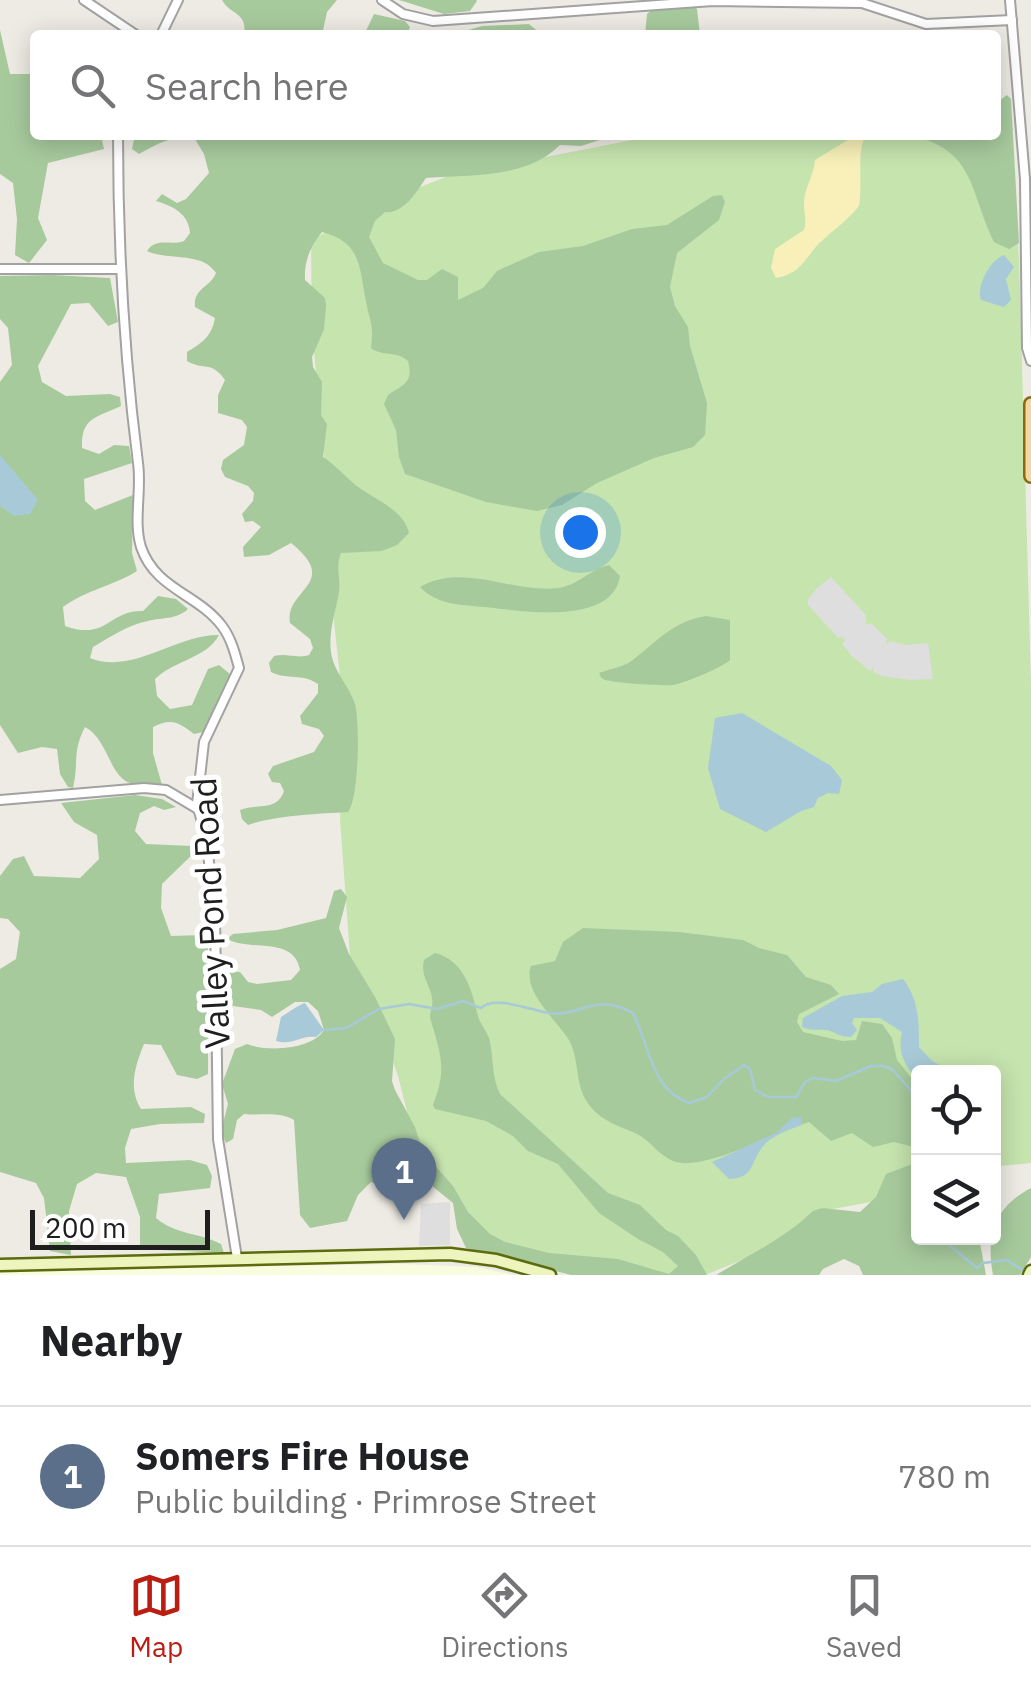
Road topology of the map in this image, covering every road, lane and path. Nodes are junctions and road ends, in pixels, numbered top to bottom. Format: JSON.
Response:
{"nodes":[{"id":1,"x":84,"y":0,"type":"edge"},
{"id":2,"x":178,"y":0,"type":"edge"},
{"id":3,"x":382,"y":0,"type":"edge"},
{"id":4,"x":1010,"y":0,"type":"edge"},
{"id":5,"x":1012,"y":20,"type":"junction"},
{"id":6,"x":129,"y":30,"type":"edge"},
{"id":7,"x":163,"y":30,"type":"edge"},
{"id":8,"x":118,"y":140,"type":"edge"},
{"id":9,"x":0,"y":269,"type":"edge"},
{"id":10,"x":120,"y":269,"type":"junction"},
{"id":11,"x":1031,"y":361,"type":"edge"},
{"id":12,"x":1031,"y":404,"type":"edge"},
{"id":13,"x":1031,"y":476,"type":"edge"},
{"id":14,"x":0,"y":800,"type":"edge"},
{"id":15,"x":198,"y":809,"type":"junction"},
{"id":16,"x":237,"y":1258,"type":"junction"},
{"id":17,"x":0,"y":1265,"type":"edge"},
{"id":18,"x":550,"y":1275,"type":"edge"}],
"edges":[{"from":1,"to":6,"type":"street"},
{"from":2,"to":7,"type":"street"},
{"from":3,"to":5,"type":"street"},
{"from":4,"to":5,"type":"street"},
{"from":5,"to":11,"type":"street"},
{"from":8,"to":10,"type":"street","name":"Valley Pond Road"},
{"from":9,"to":10,"type":"street"},
{"from":10,"to":15,"type":"street","name":"Valley Pond Road"},
{"from":12,"to":13,"type":"main road"},
{"from":14,"to":15,"type":"street"},
{"from":15,"to":16,"type":"street","name":"Valley Pond Road"},
{"from":16,"to":17,"type":"main road"},
{"from":16,"to":18,"type":"main road"}]}
